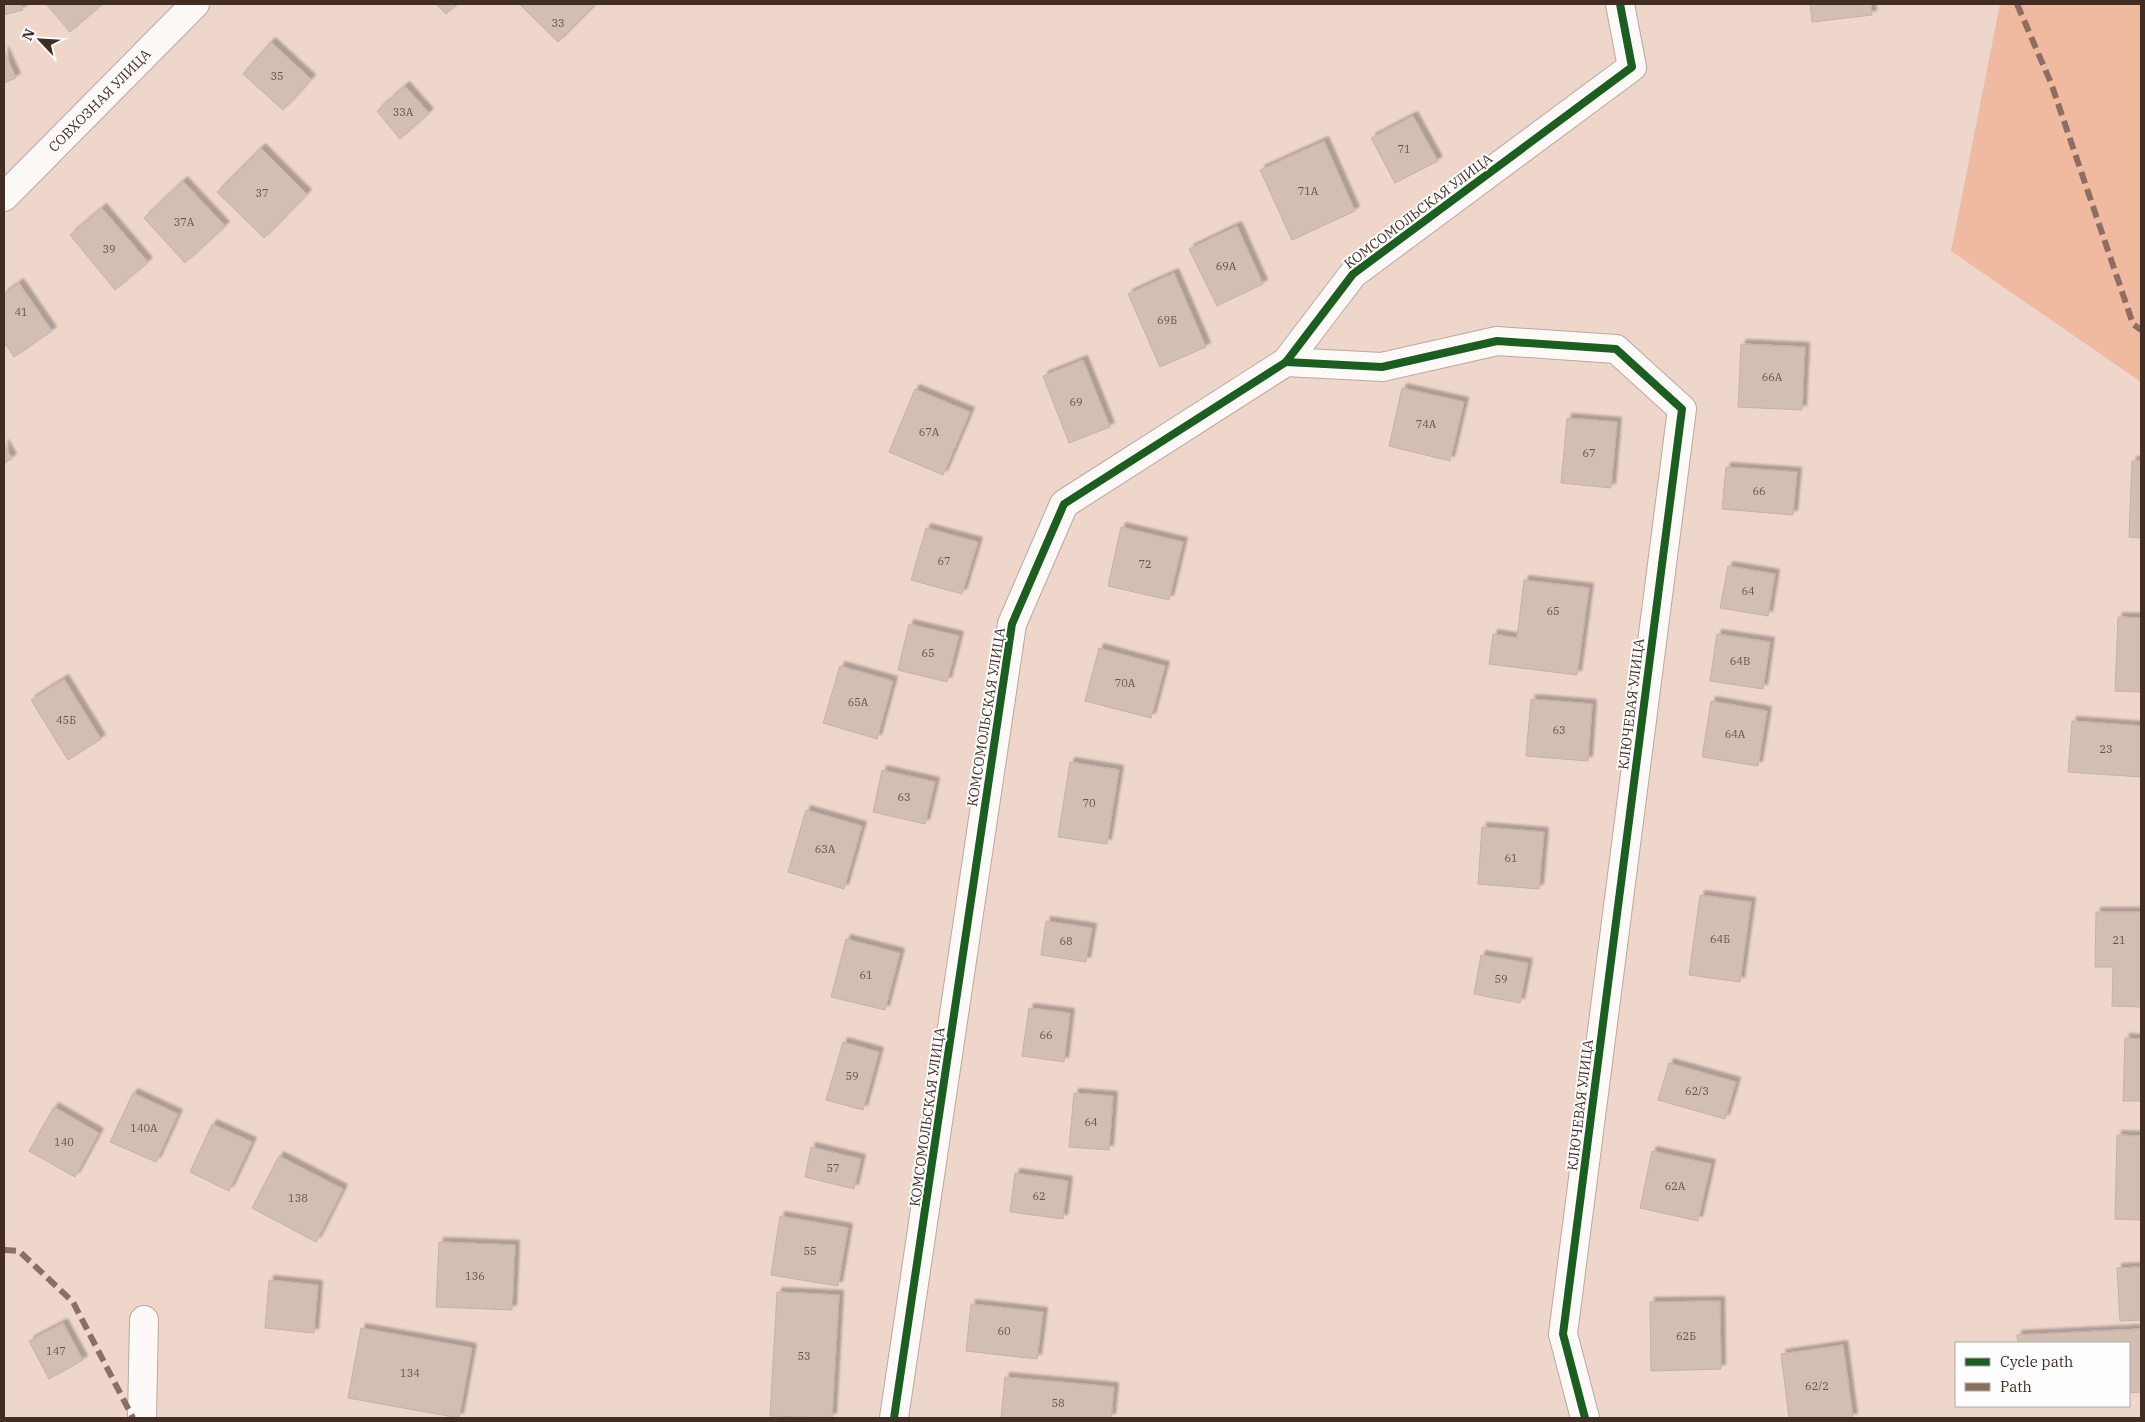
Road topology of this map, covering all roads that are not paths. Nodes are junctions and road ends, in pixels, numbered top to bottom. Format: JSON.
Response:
{"nodes":[{"id":1,"x":196,"y":4,"type":"edge"},
{"id":2,"x":1620,"y":4,"type":"edge"},
{"id":3,"x":4,"y":197,"type":"edge"},
{"id":4,"x":1286,"y":362,"type":"junction"},
{"id":5,"x":144,"y":1320,"type":"dead end"},
{"id":6,"x":142,"y":1418,"type":"edge"},
{"id":7,"x":894,"y":1418,"type":"edge"},
{"id":8,"x":1584,"y":1418,"type":"edge"}],
"edges":[{"from":1,"to":3,"type":"street","name":"СОВХОЗНАЯ УЛИЦА"},
{"from":2,"to":4,"type":"street","name":"КОМСОМОЛЬСКАЯ УЛИЦА"},
{"from":4,"to":7,"type":"street","name":"КОМСОМОЛЬСКАЯ УЛИЦА"},
{"from":4,"to":8,"type":"street","name":"КЛЮЧЕВАЯ УЛИЦА"},
{"from":5,"to":6,"type":"street"}]}
